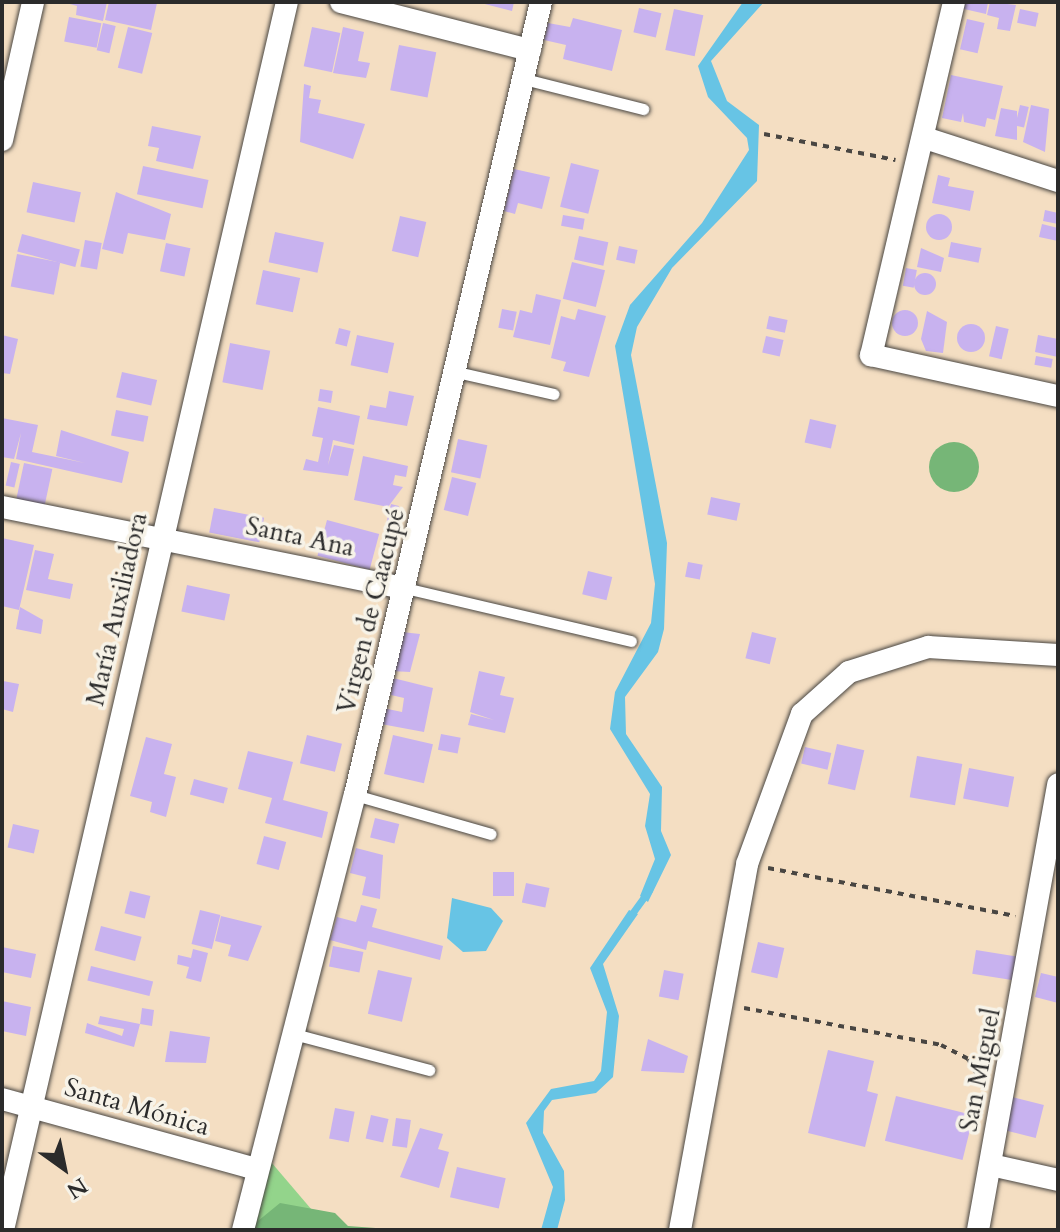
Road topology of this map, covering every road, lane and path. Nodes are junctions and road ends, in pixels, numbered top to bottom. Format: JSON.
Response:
{"nodes":[{"id":1,"x":33,"y":2,"type":"edge"},
{"id":2,"x":287,"y":2,"type":"edge"},
{"id":3,"x":341,"y":2,"type":"edge"},
{"id":4,"x":541,"y":2,"type":"edge"},
{"id":5,"x":954,"y":2,"type":"edge"},
{"id":6,"x":530,"y":50,"type":"junction"},
{"id":7,"x":524,"y":79,"type":"junction"},
{"id":8,"x":643,"y":109,"type":"dead end"},
{"id":9,"x":764,"y":134,"type":"dead end"},
{"id":10,"x":925,"y":138,"type":"junction"},
{"id":11,"x":2,"y":140,"type":"edge"},
{"id":12,"x":917,"y":164,"type":"junction"},
{"id":13,"x":1058,"y":181,"type":"edge"},
{"id":14,"x":457,"y":372,"type":"junction"},
{"id":15,"x":554,"y":394,"type":"dead end"},
{"id":16,"x":1058,"y":396,"type":"edge"},
{"id":17,"x":2,"y":507,"type":"edge"},
{"id":18,"x":162,"y":537,"type":"junction"},
{"id":19,"x":405,"y":588,"type":"junction"},
{"id":20,"x":631,"y":641,"type":"dead end"},
{"id":21,"x":1058,"y":655,"type":"edge"},
{"id":22,"x":1058,"y":784,"type":"edge"},
{"id":23,"x":355,"y":795,"type":"junction"},
{"id":24,"x":491,"y":834,"type":"dead end"},
{"id":25,"x":747,"y":864,"type":"junction"},
{"id":26,"x":1047,"y":922,"type":"edge"},
{"id":27,"x":721,"y":1004,"type":"junction"},
{"id":28,"x":294,"y":1034,"type":"junction"},
{"id":29,"x":429,"y":1070,"type":"dead end"},
{"id":30,"x":984,"y":1088,"type":"dead end"},
{"id":31,"x":2,"y":1099,"type":"edge"},
{"id":32,"x":31,"y":1106,"type":"junction"},
{"id":33,"x":991,"y":1165,"type":"junction"},
{"id":34,"x":256,"y":1169,"type":"junction"},
{"id":35,"x":1058,"y":1180,"type":"edge"},
{"id":36,"x":3,"y":1230,"type":"edge"},
{"id":37,"x":243,"y":1230,"type":"edge"},
{"id":38,"x":680,"y":1230,"type":"edge"},
{"id":39,"x":978,"y":1230,"type":"edge"}],
"edges":[{"from":1,"to":11,"type":"street"},
{"from":2,"to":18,"type":"street","name":"María Auxiliadora"},
{"from":3,"to":6,"type":"street"},
{"from":4,"to":6,"type":"street","name":"Virgen de Caacupé"},
{"from":5,"to":10,"type":"street"},
{"from":6,"to":7,"type":"street","name":"Virgen de Caacupé"},
{"from":7,"to":8,"type":"lane"},
{"from":7,"to":14,"type":"street","name":"Virgen de Caacupé"},
{"from":9,"to":12,"type":"path"},
{"from":10,"to":12,"type":"street"},
{"from":10,"to":13,"type":"street"},
{"from":12,"to":16,"type":"street"},
{"from":14,"to":15,"type":"lane"},
{"from":14,"to":19,"type":"street","name":"Virgen de Caacupé"},
{"from":17,"to":18,"type":"street","name":"Santa Ana"},
{"from":18,"to":19,"type":"street","name":"Santa Ana"},
{"from":18,"to":32,"type":"street","name":"María Auxiliadora"},
{"from":19,"to":20,"type":"lane","name":"Santa Ana"},
{"from":19,"to":23,"type":"street","name":"Virgen de Caacupé"},
{"from":21,"to":25,"type":"street"},
{"from":22,"to":26,"type":"street","name":"San Miguel"},
{"from":23,"to":24,"type":"lane"},
{"from":23,"to":28,"type":"street","name":"Virgen de Caacupé"},
{"from":25,"to":26,"type":"path"},
{"from":25,"to":27,"type":"street"},
{"from":26,"to":33,"type":"street","name":"San Miguel"},
{"from":27,"to":30,"type":"path"},
{"from":27,"to":38,"type":"street"},
{"from":28,"to":29,"type":"lane"},
{"from":28,"to":34,"type":"street","name":"Virgen de Caacupé"},
{"from":31,"to":32,"type":"street","name":"Santa Mónica"},
{"from":32,"to":34,"type":"street","name":"Santa Mónica"},
{"from":32,"to":36,"type":"street","name":"María Auxiliadora"},
{"from":33,"to":35,"type":"street"},
{"from":33,"to":39,"type":"street","name":"San Miguel"},
{"from":34,"to":37,"type":"street","name":"Virgen de Caacupé"}]}
